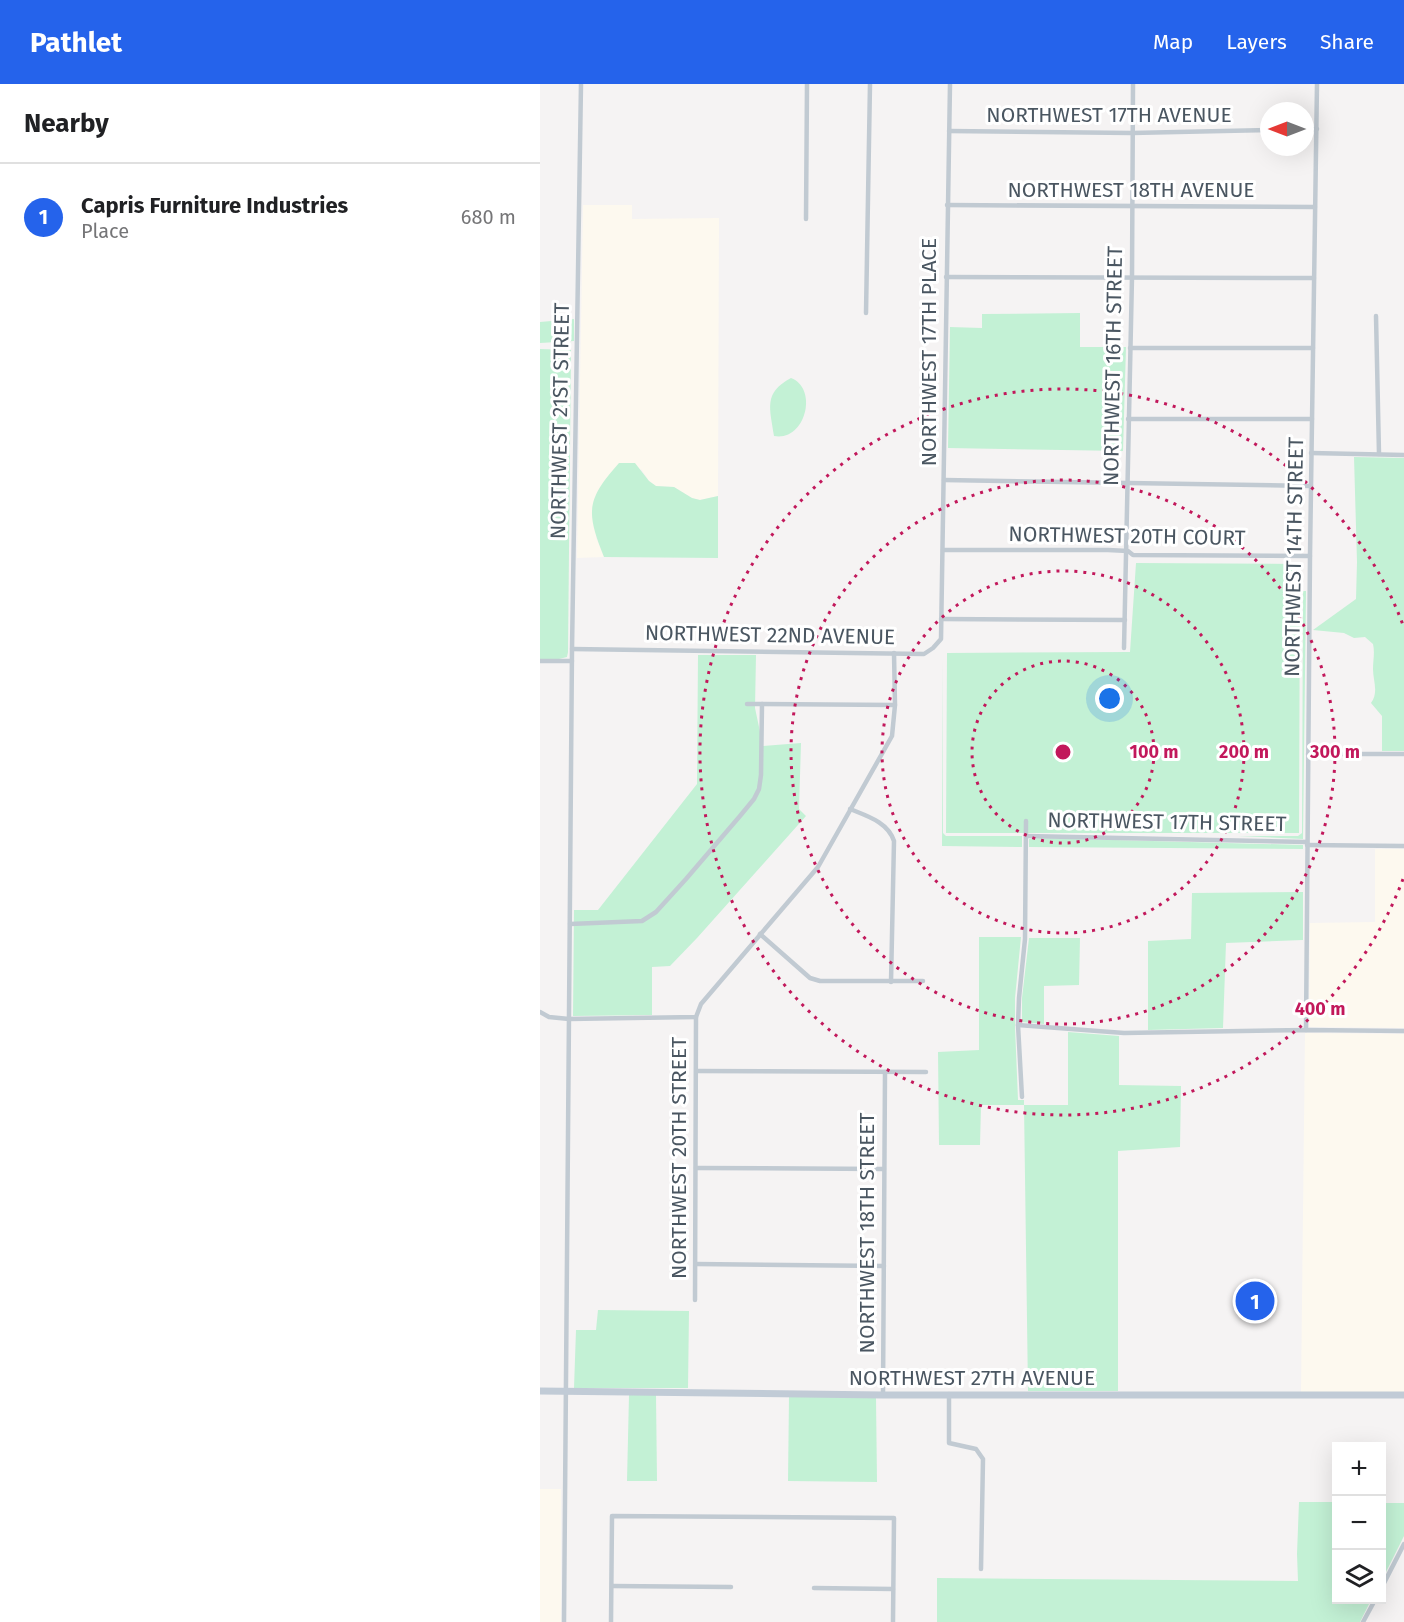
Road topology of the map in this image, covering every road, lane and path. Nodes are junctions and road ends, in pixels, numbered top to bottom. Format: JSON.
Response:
{"nodes":[{"id":1,"x":581,"y":84,"type":"edge"},
{"id":2,"x":807,"y":84,"type":"edge"},
{"id":3,"x":870,"y":84,"type":"edge"},
{"id":4,"x":950,"y":84,"type":"edge"},
{"id":5,"x":1133,"y":84,"type":"edge"},
{"id":6,"x":1317,"y":84,"type":"edge"},
{"id":7,"x":1314,"y":129,"type":"edge"},
{"id":8,"x":1317,"y":129,"type":"junction"},
{"id":9,"x":1260,"y":130,"type":"edge"},
{"id":10,"x":949,"y":131,"type":"junction"},
{"id":11,"x":1132,"y":133,"type":"junction"},
{"id":12,"x":946,"y":205,"type":"junction"},
{"id":13,"x":1132,"y":206,"type":"junction"},
{"id":14,"x":1315,"y":207,"type":"junction"},
{"id":15,"x":806,"y":219,"type":"dead end"},
{"id":16,"x":946,"y":277,"type":"junction"},
{"id":17,"x":1132,"y":277,"type":"junction"},
{"id":18,"x":1314,"y":278,"type":"junction"},
{"id":19,"x":866,"y":313,"type":"dead end"},
{"id":20,"x":1376,"y":316,"type":"dead end"},
{"id":21,"x":1130,"y":348,"type":"junction"},
{"id":22,"x":1313,"y":348,"type":"junction"},
{"id":23,"x":1128,"y":419,"type":"junction"},
{"id":24,"x":1312,"y":419,"type":"junction"},
{"id":25,"x":1311,"y":453,"type":"junction"},
{"id":26,"x":1379,"y":454,"type":"junction"},
{"id":27,"x":1404,"y":455,"type":"edge"},
{"id":28,"x":944,"y":480,"type":"junction"},
{"id":29,"x":1126,"y":484,"type":"junction"},
{"id":30,"x":1311,"y":486,"type":"junction"},
{"id":31,"x":943,"y":550,"type":"junction"},
{"id":32,"x":1128,"y":551,"type":"junction"},
{"id":33,"x":1310,"y":556,"type":"junction"},
{"id":34,"x":941,"y":619,"type":"junction"},
{"id":35,"x":1125,"y":620,"type":"junction"},
{"id":36,"x":1124,"y":648,"type":"dead end"},
{"id":37,"x":573,"y":649,"type":"junction"},
{"id":38,"x":894,"y":653,"type":"junction"},
{"id":39,"x":540,"y":661,"type":"edge"},
{"id":40,"x":572,"y":661,"type":"junction"},
{"id":41,"x":747,"y":704,"type":"dead end"},
{"id":42,"x":762,"y":704,"type":"junction"},
{"id":43,"x":895,"y":705,"type":"junction"},
{"id":44,"x":1308,"y":754,"type":"junction"},
{"id":45,"x":1404,"y":754,"type":"edge"},
{"id":46,"x":850,"y":809,"type":"junction"},
{"id":47,"x":1026,"y":821,"type":"dead end"},
{"id":48,"x":1026,"y":836,"type":"junction"},
{"id":49,"x":1307,"y":843,"type":"junction"},
{"id":50,"x":1404,"y":846,"type":"edge"},
{"id":51,"x":570,"y":924,"type":"junction"},
{"id":52,"x":760,"y":934,"type":"junction"},
{"id":53,"x":923,"y":981,"type":"dead end"},
{"id":54,"x":891,"y":982,"type":"junction"},
{"id":55,"x":540,"y":1012,"type":"edge"},
{"id":56,"x":696,"y":1017,"type":"junction"},
{"id":57,"x":569,"y":1019,"type":"junction"},
{"id":58,"x":1018,"y":1025,"type":"junction"},
{"id":59,"x":1306,"y":1030,"type":"junction"},
{"id":60,"x":1404,"y":1031,"type":"edge"},
{"id":61,"x":697,"y":1071,"type":"junction"},
{"id":62,"x":885,"y":1072,"type":"junction"},
{"id":63,"x":926,"y":1072,"type":"dead end"},
{"id":64,"x":1022,"y":1097,"type":"dead end"},
{"id":65,"x":696,"y":1168,"type":"junction"},
{"id":66,"x":884,"y":1169,"type":"junction"},
{"id":67,"x":696,"y":1264,"type":"junction"},
{"id":68,"x":884,"y":1266,"type":"junction"},
{"id":69,"x":695,"y":1300,"type":"dead end"},
{"id":70,"x":540,"y":1391,"type":"edge"},
{"id":71,"x":565,"y":1391,"type":"junction"},
{"id":72,"x":949,"y":1394,"type":"junction"},
{"id":73,"x":883,"y":1395,"type":"junction"},
{"id":74,"x":1404,"y":1395,"type":"edge"},
{"id":75,"x":1404,"y":1544,"type":"edge"},
{"id":76,"x":981,"y":1569,"type":"dead end"},
{"id":77,"x":1386,"y":1579,"type":"edge"},
{"id":78,"x":612,"y":1586,"type":"junction"},
{"id":79,"x":730,"y":1587,"type":"dead end"},
{"id":80,"x":814,"y":1588,"type":"dead end"},
{"id":81,"x":893,"y":1589,"type":"junction"},
{"id":82,"x":1372,"y":1604,"type":"edge"},
{"id":83,"x":564,"y":1622,"type":"edge"},
{"id":84,"x":611,"y":1622,"type":"edge"},
{"id":85,"x":893,"y":1622,"type":"edge"},
{"id":86,"x":1363,"y":1622,"type":"edge"}],
"edges":[{"from":1,"to":37,"type":"street","name":"NORTHWEST 21ST STREET"},
{"from":2,"to":15,"type":"street"},
{"from":3,"to":19,"type":"street"},
{"from":4,"to":10,"type":"street","name":"NORTHWEST 17TH PLACE"},
{"from":5,"to":11,"type":"street","name":"NORTHWEST 16TH STREET"},
{"from":6,"to":8,"type":"street","name":"NORTHWEST 14TH STREET"},
{"from":7,"to":8,"type":"street"},
{"from":8,"to":14,"type":"street","name":"NORTHWEST 14TH STREET"},
{"from":9,"to":11,"type":"street","name":"NORTHWEST 17TH AVENUE"},
{"from":10,"to":11,"type":"street","name":"NORTHWEST 17TH AVENUE"},
{"from":10,"to":12,"type":"street","name":"NORTHWEST 17TH PLACE"},
{"from":11,"to":13,"type":"street","name":"NORTHWEST 16TH STREET"},
{"from":12,"to":13,"type":"street","name":"NORTHWEST 18TH AVENUE"},
{"from":12,"to":16,"type":"street","name":"NORTHWEST 17TH PLACE"},
{"from":13,"to":14,"type":"street","name":"NORTHWEST 18TH AVENUE"},
{"from":13,"to":17,"type":"street","name":"NORTHWEST 16TH STREET"},
{"from":14,"to":18,"type":"street","name":"NORTHWEST 14TH STREET"},
{"from":16,"to":17,"type":"street"},
{"from":16,"to":28,"type":"street","name":"NORTHWEST 17TH PLACE"},
{"from":17,"to":18,"type":"street"},
{"from":17,"to":21,"type":"street","name":"NORTHWEST 16TH STREET"},
{"from":18,"to":22,"type":"street","name":"NORTHWEST 14TH STREET"},
{"from":20,"to":26,"type":"street"},
{"from":21,"to":22,"type":"street"},
{"from":21,"to":23,"type":"street","name":"NORTHWEST 16TH STREET"},
{"from":22,"to":24,"type":"street","name":"NORTHWEST 14TH STREET"},
{"from":23,"to":24,"type":"street"},
{"from":23,"to":29,"type":"street","name":"NORTHWEST 16TH STREET"},
{"from":24,"to":25,"type":"street","name":"NORTHWEST 14TH STREET"},
{"from":25,"to":26,"type":"street"},
{"from":25,"to":30,"type":"street","name":"NORTHWEST 14TH STREET"},
{"from":26,"to":27,"type":"street"},
{"from":28,"to":29,"type":"street"},
{"from":28,"to":31,"type":"street","name":"NORTHWEST 17TH PLACE"},
{"from":29,"to":30,"type":"street"},
{"from":29,"to":32,"type":"street","name":"NORTHWEST 16TH STREET"},
{"from":30,"to":33,"type":"street","name":"NORTHWEST 14TH STREET"},
{"from":31,"to":32,"type":"street","name":"NORTHWEST 20TH COURT"},
{"from":31,"to":34,"type":"street","name":"NORTHWEST 17TH PLACE"},
{"from":32,"to":33,"type":"street","name":"NORTHWEST 20TH COURT"},
{"from":32,"to":35,"type":"street","name":"NORTHWEST 16TH STREET"},
{"from":33,"to":44,"type":"street","name":"NORTHWEST 14TH STREET"},
{"from":34,"to":35,"type":"street"},
{"from":34,"to":38,"type":"street","name":"NORTHWEST 22ND AVENUE"},
{"from":35,"to":36,"type":"street","name":"NORTHWEST 16TH STREET"},
{"from":37,"to":38,"type":"street","name":"NORTHWEST 22ND AVENUE"},
{"from":37,"to":40,"type":"street","name":"NORTHWEST 21ST STREET"},
{"from":38,"to":43,"type":"street"},
{"from":39,"to":40,"type":"street"},
{"from":40,"to":51,"type":"street","name":"NORTHWEST 21ST STREET"},
{"from":41,"to":42,"type":"street"},
{"from":42,"to":43,"type":"street"},
{"from":42,"to":51,"type":"street"},
{"from":43,"to":46,"type":"street"},
{"from":44,"to":45,"type":"street"},
{"from":44,"to":49,"type":"street","name":"NORTHWEST 14TH STREET"},
{"from":46,"to":52,"type":"street"},
{"from":46,"to":54,"type":"street"},
{"from":47,"to":48,"type":"street","name":"NORTHWEST 17TH STREET"},
{"from":48,"to":49,"type":"street","name":"NORTHWEST 17TH STREET"},
{"from":48,"to":58,"type":"street","name":"NORTHWEST 17TH STREET"},
{"from":49,"to":50,"type":"street","name":"NORTHWEST 17TH STREET"},
{"from":49,"to":59,"type":"street","name":"NORTHWEST 14TH STREET"},
{"from":51,"to":57,"type":"street","name":"NORTHWEST 21ST STREET"},
{"from":52,"to":54,"type":"street"},
{"from":52,"to":56,"type":"street"},
{"from":53,"to":54,"type":"street"},
{"from":55,"to":57,"type":"street"},
{"from":56,"to":57,"type":"street"},
{"from":56,"to":61,"type":"street","name":"NORTHWEST 20TH STREET"},
{"from":57,"to":71,"type":"street","name":"NORTHWEST 21ST STREET"},
{"from":58,"to":59,"type":"street"},
{"from":58,"to":64,"type":"street","name":"NORTHWEST 17TH STREET"},
{"from":59,"to":60,"type":"street"},
{"from":61,"to":62,"type":"street"},
{"from":61,"to":65,"type":"street","name":"NORTHWEST 20TH STREET"},
{"from":62,"to":63,"type":"street"},
{"from":62,"to":66,"type":"street","name":"NORTHWEST 18TH STREET"},
{"from":65,"to":66,"type":"street"},
{"from":65,"to":67,"type":"street","name":"NORTHWEST 20TH STREET"},
{"from":66,"to":68,"type":"street","name":"NORTHWEST 18TH STREET"},
{"from":67,"to":68,"type":"street"},
{"from":67,"to":69,"type":"street","name":"NORTHWEST 20TH STREET"},
{"from":68,"to":73,"type":"street","name":"NORTHWEST 18TH STREET"},
{"from":70,"to":71,"type":"street","name":"NORTHWEST 27TH AVENUE"},
{"from":71,"to":73,"type":"street","name":"NORTHWEST 27TH AVENUE"},
{"from":71,"to":83,"type":"street","name":"NORTHWEST 21ST STREET"},
{"from":72,"to":73,"type":"street","name":"NORTHWEST 27TH AVENUE"},
{"from":72,"to":74,"type":"street","name":"NORTHWEST 27TH AVENUE"},
{"from":72,"to":76,"type":"street"},
{"from":75,"to":77,"type":"street"},
{"from":78,"to":79,"type":"street"},
{"from":78,"to":81,"type":"street"},
{"from":78,"to":84,"type":"street"},
{"from":80,"to":81,"type":"street"},
{"from":81,"to":85,"type":"street"},
{"from":82,"to":86,"type":"street"}]}
